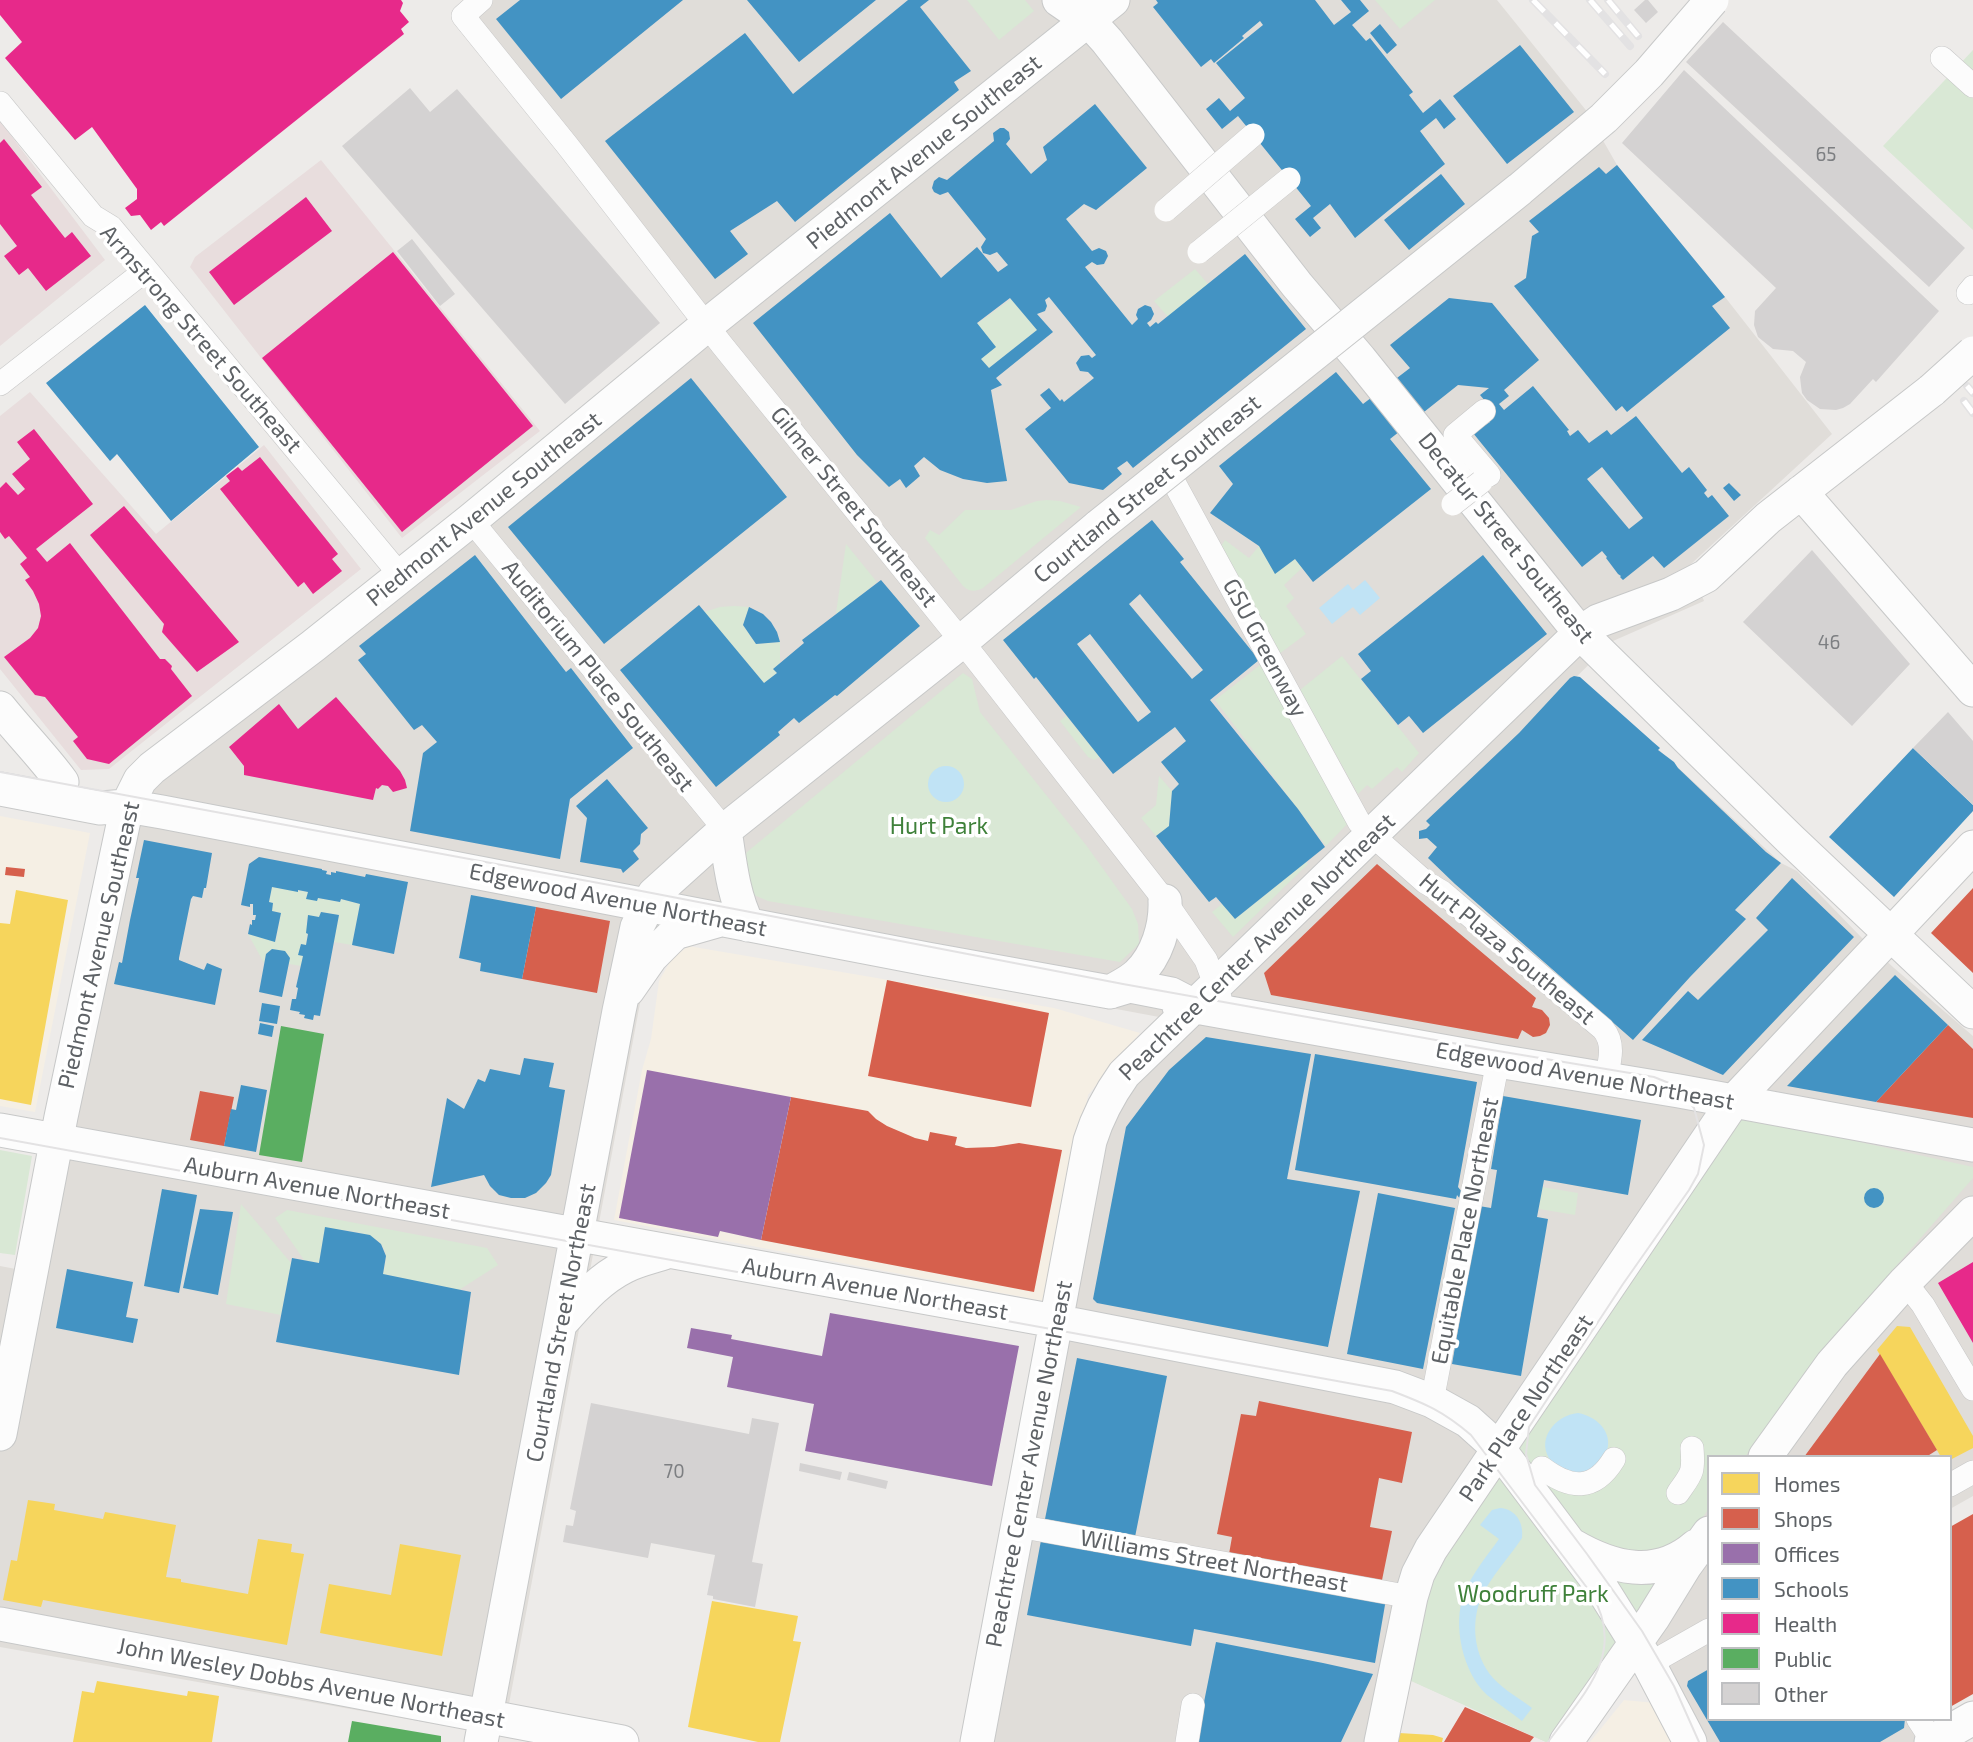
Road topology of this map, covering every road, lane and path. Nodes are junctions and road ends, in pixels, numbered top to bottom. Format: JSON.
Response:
{"nodes":[{"id":1,"x":481,"y":0,"type":"edge"},
{"id":2,"x":1059,"y":0,"type":"edge"},
{"id":3,"x":1113,"y":0,"type":"edge"},
{"id":4,"x":1712,"y":0,"type":"edge"},
{"id":5,"x":1085,"y":10,"type":"edge"},
{"id":6,"x":1942,"y":58,"type":"dead end"},
{"id":7,"x":1973,"y":86,"type":"edge"},
{"id":8,"x":0,"y":103,"type":"edge"},
{"id":9,"x":1253,"y":135,"type":"dead end"},
{"id":10,"x":1289,"y":179,"type":"dead end"},
{"id":11,"x":1166,"y":210,"type":"dead end"},
{"id":12,"x":1199,"y":252,"type":"dead end"},
{"id":13,"x":146,"y":270,"type":"junction"},
{"id":14,"x":707,"y":325,"type":"junction"},
{"id":15,"x":1973,"y":353,"type":"edge"},
{"id":16,"x":0,"y":384,"type":"edge"},
{"id":17,"x":1485,"y":411,"type":"dead end"},
{"id":18,"x":1170,"y":475,"type":"dead end"},
{"id":19,"x":1801,"y":492,"type":"junction"},
{"id":20,"x":1453,"y":504,"type":"dead end"},
{"id":21,"x":471,"y":520,"type":"junction"},
{"id":22,"x":401,"y":576,"type":"junction"},
{"id":23,"x":1580,"y":633,"type":"junction"},
{"id":24,"x":961,"y":642,"type":"junction"},
{"id":25,"x":1973,"y":690,"type":"edge"},
{"id":26,"x":0,"y":708,"type":"edge"},
{"id":27,"x":25,"y":739,"type":"junction"},
{"id":28,"x":2,"y":777,"type":"edge"},
{"id":29,"x":62,"y":782,"type":"junction"},
{"id":30,"x":127,"y":806,"type":"junction"},
{"id":31,"x":1365,"y":828,"type":"junction"},
{"id":32,"x":725,"y":830,"type":"junction"},
{"id":33,"x":1973,"y":848,"type":"edge"},
{"id":34,"x":1165,"y":901,"type":"junction"},
{"id":35,"x":647,"y":906,"type":"junction"},
{"id":36,"x":736,"y":922,"type":"junction"},
{"id":37,"x":1891,"y":934,"type":"junction"},
{"id":38,"x":1110,"y":992,"type":"junction"},
{"id":39,"x":622,"y":998,"type":"junction"},
{"id":40,"x":1212,"y":1001,"type":"junction"},
{"id":41,"x":1973,"y":1012,"type":"edge"},
{"id":42,"x":1498,"y":1061,"type":"junction"},
{"id":43,"x":1606,"y":1078,"type":"junction"},
{"id":44,"x":1733,"y":1102,"type":"junction"},
{"id":45,"x":0,"y":1130,"type":"edge"},
{"id":46,"x":57,"y":1141,"type":"junction"},
{"id":47,"x":1973,"y":1145,"type":"edge"},
{"id":48,"x":1973,"y":1213,"type":"edge"},
{"id":49,"x":578,"y":1234,"type":"junction"},
{"id":50,"x":670,"y":1252,"type":"junction"},
{"id":51,"x":1905,"y":1282,"type":"junction"},
{"id":52,"x":1055,"y":1321,"type":"junction"},
{"id":53,"x":561,"y":1323,"type":"junction"},
{"id":54,"x":1973,"y":1389,"type":"edge"},
{"id":55,"x":1432,"y":1401,"type":"junction"},
{"id":56,"x":0,"y":1434,"type":"edge"},
{"id":57,"x":1498,"y":1448,"type":"junction"},
{"id":58,"x":1692,"y":1448,"type":"dead end"},
{"id":59,"x":1766,"y":1455,"type":"edge"},
{"id":60,"x":1614,"y":1459,"type":"dead end"},
{"id":61,"x":1542,"y":1468,"type":"dead end"},
{"id":62,"x":1973,"y":1472,"type":"edge"},
{"id":63,"x":1952,"y":1484,"type":"edge"},
{"id":64,"x":1678,"y":1493,"type":"dead end"},
{"id":65,"x":1018,"y":1526,"type":"junction"},
{"id":66,"x":1707,"y":1536,"type":"edge"},
{"id":67,"x":1570,"y":1543,"type":"junction"},
{"id":68,"x":1411,"y":1597,"type":"junction"},
{"id":69,"x":0,"y":1624,"type":"edge"},
{"id":70,"x":1707,"y":1631,"type":"edge"},
{"id":71,"x":1643,"y":1653,"type":"junction"},
{"id":72,"x":1194,"y":1705,"type":"dead end"},
{"id":73,"x":1973,"y":1718,"type":"edge"},
{"id":74,"x":484,"y":1729,"type":"edge"},
{"id":75,"x":1929,"y":1736,"type":"edge"},
{"id":76,"x":622,"y":1742,"type":"edge"},
{"id":77,"x":977,"y":1742,"type":"edge"},
{"id":78,"x":1187,"y":1742,"type":"edge"},
{"id":79,"x":1381,"y":1742,"type":"edge"},
{"id":80,"x":1566,"y":1742,"type":"edge"},
{"id":81,"x":1690,"y":1742,"type":"edge"}],
"edges":[{"from":1,"to":14,"type":"street","name":"Gilmer Street Southeast"},
{"from":2,"to":5,"type":"main road","name":"Decatur Street Southeast"},
{"from":3,"to":5,"type":"main road","name":"Piedmont Avenue Southeast"},
{"from":4,"to":24,"type":"main road","name":"Courtland Street Southeast","bridge":true},
{"from":5,"to":14,"type":"main road","name":"Piedmont Avenue Southeast"},
{"from":5,"to":23,"type":"main road","name":"Decatur Street Southeast"},
{"from":6,"to":7,"type":"street"},
{"from":8,"to":13,"type":"street","name":"Armstrong Street Southeast"},
{"from":9,"to":11,"type":"street","bridge":true},
{"from":10,"to":12,"type":"street","bridge":true},
{"from":13,"to":16,"type":"street"},
{"from":13,"to":22,"type":"street","name":"Armstrong Street Southeast"},
{"from":14,"to":21,"type":"main road","name":"Piedmont Avenue Southeast"},
{"from":14,"to":24,"type":"street","name":"Gilmer Street Southeast"},
{"from":15,"to":19,"type":"main road","name":"Peachtree Center Avenue Northeast","bridge":true},
{"from":17,"to":20,"type":"street","bridge":true},
{"from":18,"to":31,"type":"street","name":"GSU Greenway"},
{"from":19,"to":23,"type":"main road","name":"Peachtree Center Avenue Northeast"},
{"from":19,"to":25,"type":"main road"},
{"from":21,"to":22,"type":"main road","name":"Piedmont Avenue Southeast"},
{"from":21,"to":32,"type":"street","name":"Auditorium Place Southeast"},
{"from":22,"to":30,"type":"main road","name":"Piedmont Avenue Southeast"},
{"from":23,"to":31,"type":"main road","name":"Peachtree Center Avenue Northeast"},
{"from":23,"to":37,"type":"main road","name":"Decatur Street Southeast"},
{"from":24,"to":32,"type":"main road","name":"Courtland Street Southeast"},
{"from":24,"to":34,"type":"street","name":"Gilmer Street Southeast"},
{"from":26,"to":27,"type":"main road"},
{"from":27,"to":28,"type":"main road"},
{"from":27,"to":29,"type":"main road"},
{"from":28,"to":29,"type":"main road","name":"Edgewood Avenue Northeast"},
{"from":28,"to":30,"type":"main road","name":"Edgewood Avenue Northeast"},
{"from":29,"to":30,"type":"main road","name":"Edgewood Avenue Northeast"},
{"from":30,"to":35,"type":"main road","name":"Edgewood Avenue Northeast"},
{"from":30,"to":46,"type":"main road","name":"Piedmont Avenue Southeast"},
{"from":31,"to":40,"type":"main road","name":"Peachtree Center Avenue Northeast"},
{"from":31,"to":43,"type":"street","name":"Hurt Plaza Southeast"},
{"from":32,"to":35,"type":"main road","name":"Courtland Street Southeast"},
{"from":32,"to":36,"type":"main road"},
{"from":33,"to":37,"type":"main road","name":"Park Place Northeast"},
{"from":34,"to":38,"type":"main road"},
{"from":34,"to":40,"type":"street","name":"Gilmer Street Southeast"},
{"from":35,"to":36,"type":"main road","name":"Edgewood Avenue Northeast"},
{"from":35,"to":39,"type":"main road","name":"Courtland Street Northeast"},
{"from":36,"to":38,"type":"main road","name":"Edgewood Avenue Northeast"},
{"from":36,"to":39,"type":"main road"},
{"from":37,"to":41,"type":"main road","name":"Decatur Street Southeast"},
{"from":37,"to":44,"type":"main road","name":"Park Place Northeast"},
{"from":38,"to":40,"type":"main road","name":"Edgewood Avenue Northeast"},
{"from":39,"to":49,"type":"main road","name":"Courtland Street Northeast"},
{"from":40,"to":42,"type":"main road","name":"Edgewood Avenue Northeast"},
{"from":40,"to":52,"type":"main road","name":"Peachtree Center Avenue Northeast"},
{"from":42,"to":43,"type":"main road","name":"Edgewood Avenue Northeast"},
{"from":42,"to":55,"type":"street","name":"Equitable Place Northeast"},
{"from":43,"to":44,"type":"main road","name":"Edgewood Avenue Northeast"},
{"from":44,"to":47,"type":"main road","name":"Edgewood Avenue Northeast"},
{"from":44,"to":57,"type":"main road","name":"Park Place Northeast"},
{"from":45,"to":46,"type":"main road","name":"Auburn Avenue Northeast"},
{"from":46,"to":49,"type":"main road","name":"Auburn Avenue Northeast"},
{"from":46,"to":56,"type":"main road","name":"Piedmont Avenue Southeast"},
{"from":48,"to":51,"type":"main road"},
{"from":49,"to":50,"type":"main road","name":"Auburn Avenue Northeast"},
{"from":49,"to":53,"type":"main road","name":"Courtland Street Northeast"},
{"from":50,"to":52,"type":"main road","name":"Auburn Avenue Northeast"},
{"from":50,"to":53,"type":"main road"},
{"from":51,"to":54,"type":"street"},
{"from":51,"to":59,"type":"main road"},
{"from":52,"to":55,"type":"main road","name":"Auburn Avenue Northeast"},
{"from":52,"to":65,"type":"main road","name":"Peachtree Center Avenue Northeast"},
{"from":53,"to":74,"type":"main road","name":"Courtland Street Northeast"},
{"from":55,"to":57,"type":"main road","name":"Auburn Avenue Northeast"},
{"from":57,"to":67,"type":"main road","name":"Auburn Avenue Northeast"},
{"from":57,"to":68,"type":"main road","name":"Park Place Northeast"},
{"from":58,"to":64,"type":"street"},
{"from":60,"to":61,"type":"street"},
{"from":62,"to":63,"type":"street"},
{"from":65,"to":68,"type":"street","name":"Williams Street Northeast"},
{"from":65,"to":77,"type":"main road","name":"Peachtree Center Avenue Northeast"},
{"from":66,"to":67,"type":"main road"},
{"from":66,"to":71,"type":"main road"},
{"from":67,"to":71,"type":"main road","name":"Auburn Avenue Northeast"},
{"from":68,"to":79,"type":"main road","name":"Park Place Northeast"},
{"from":69,"to":74,"type":"main road","name":"John Wesley Dobbs Avenue Northeast"},
{"from":70,"to":71,"type":"street"},
{"from":71,"to":80,"type":"main road"},
{"from":71,"to":81,"type":"main road","name":"Auburn Avenue Northeast"},
{"from":72,"to":78,"type":"street"},
{"from":73,"to":75,"type":"main road"},
{"from":74,"to":76,"type":"main road","name":"John Wesley Dobbs Avenue Northeast"}]}
